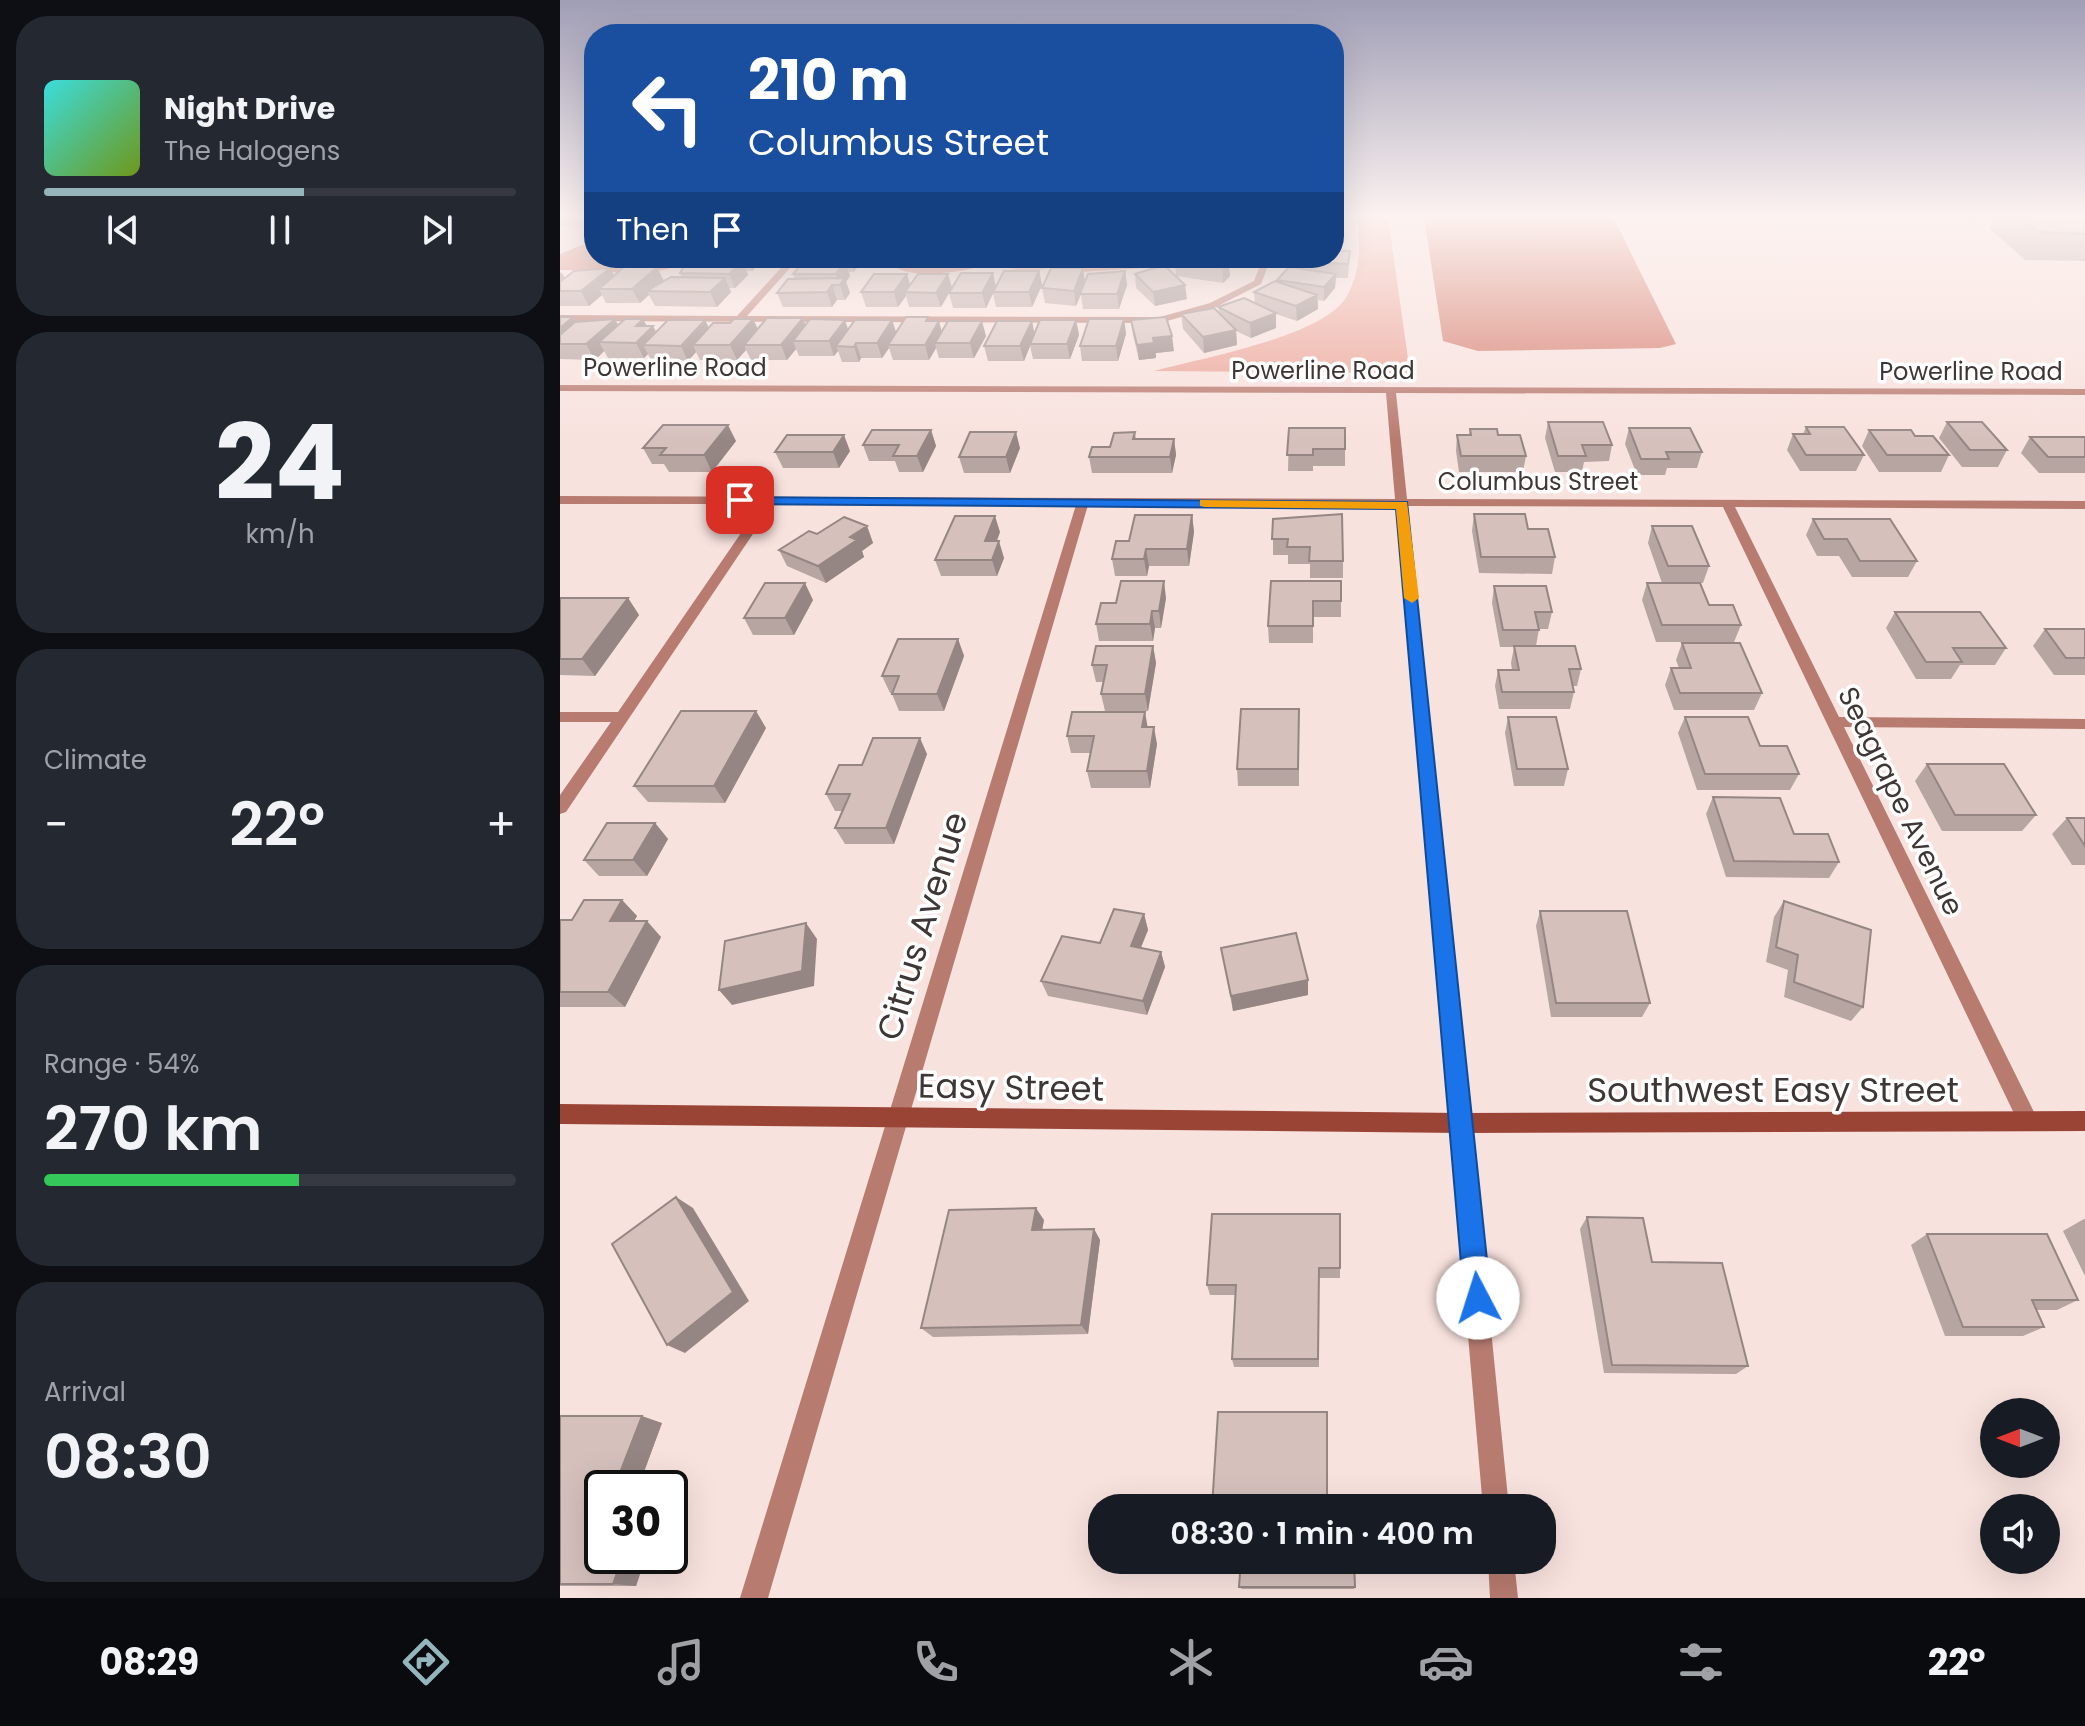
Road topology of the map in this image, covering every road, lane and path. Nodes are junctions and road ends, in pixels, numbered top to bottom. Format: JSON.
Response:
{"nodes":[{"id":1,"x":764,"y":292,"type":"edge"},
{"id":2,"x":1239,"y":292,"type":"edge"},
{"id":3,"x":560,"y":318,"type":"edge"},
{"id":4,"x":740,"y":318,"type":"junction"},
{"id":5,"x":560,"y":388,"type":"edge"},
{"id":6,"x":1391,"y":391,"type":"junction"},
{"id":7,"x":2085,"y":392,"type":"edge"},
{"id":8,"x":560,"y":500,"type":"edge"},
{"id":9,"x":770,"y":500,"type":"junction"},
{"id":10,"x":1083,"y":502,"type":"junction"},
{"id":11,"x":1727,"y":503,"type":"junction"},
{"id":12,"x":1403,"y":505,"type":"junction"},
{"id":13,"x":2085,"y":505,"type":"edge"},
{"id":14,"x":560,"y":717,"type":"edge"},
{"id":15,"x":622,"y":717,"type":"junction"},
{"id":16,"x":1833,"y":722,"type":"junction"},
{"id":17,"x":2085,"y":724,"type":"edge"},
{"id":18,"x":560,"y":808,"type":"edge"},
{"id":19,"x":560,"y":1114,"type":"edge"},
{"id":20,"x":898,"y":1118,"type":"junction"},
{"id":21,"x":2028,"y":1121,"type":"junction"},
{"id":22,"x":2085,"y":1121,"type":"edge"},
{"id":23,"x":1462,"y":1123,"type":"junction"},
{"id":24,"x":1495,"y":1494,"type":"edge"},
{"id":25,"x":1502,"y":1574,"type":"edge"},
{"id":26,"x":754,"y":1598,"type":"edge"},
{"id":27,"x":1504,"y":1598,"type":"edge"}],
"edges":[{"from":1,"to":4,"type":"street"},
{"from":2,"to":4,"type":"street"},
{"from":3,"to":4,"type":"street"},
{"from":5,"to":6,"type":"street","name":"Powerline Road"},
{"from":6,"to":7,"type":"street","name":"Powerline Road"},
{"from":6,"to":12,"type":"street"},
{"from":8,"to":9,"type":"street","name":"Columbus Street"},
{"from":9,"to":10,"type":"street","name":"Columbus Street"},
{"from":9,"to":15,"type":"street"},
{"from":10,"to":12,"type":"street","name":"Columbus Street"},
{"from":10,"to":20,"type":"street","name":"Citrus Avenue"},
{"from":11,"to":12,"type":"street","name":"Columbus Street"},
{"from":11,"to":13,"type":"street","name":"Columbus Street"},
{"from":11,"to":16,"type":"street","name":"Seagrape Avenue"},
{"from":12,"to":23,"type":"street"},
{"from":14,"to":15,"type":"street"},
{"from":15,"to":18,"type":"street"},
{"from":16,"to":17,"type":"street"},
{"from":16,"to":21,"type":"street","name":"Seagrape Avenue"},
{"from":19,"to":20,"type":"street","name":"Easy Street"},
{"from":20,"to":23,"type":"street","name":"Easy Street"},
{"from":20,"to":26,"type":"street","name":"Citrus Avenue"},
{"from":21,"to":22,"type":"street","name":"Southwest Easy Street"},
{"from":21,"to":23,"type":"street","name":"Southwest Easy Street"},
{"from":23,"to":24,"type":"street"},
{"from":25,"to":27,"type":"street"}]}
